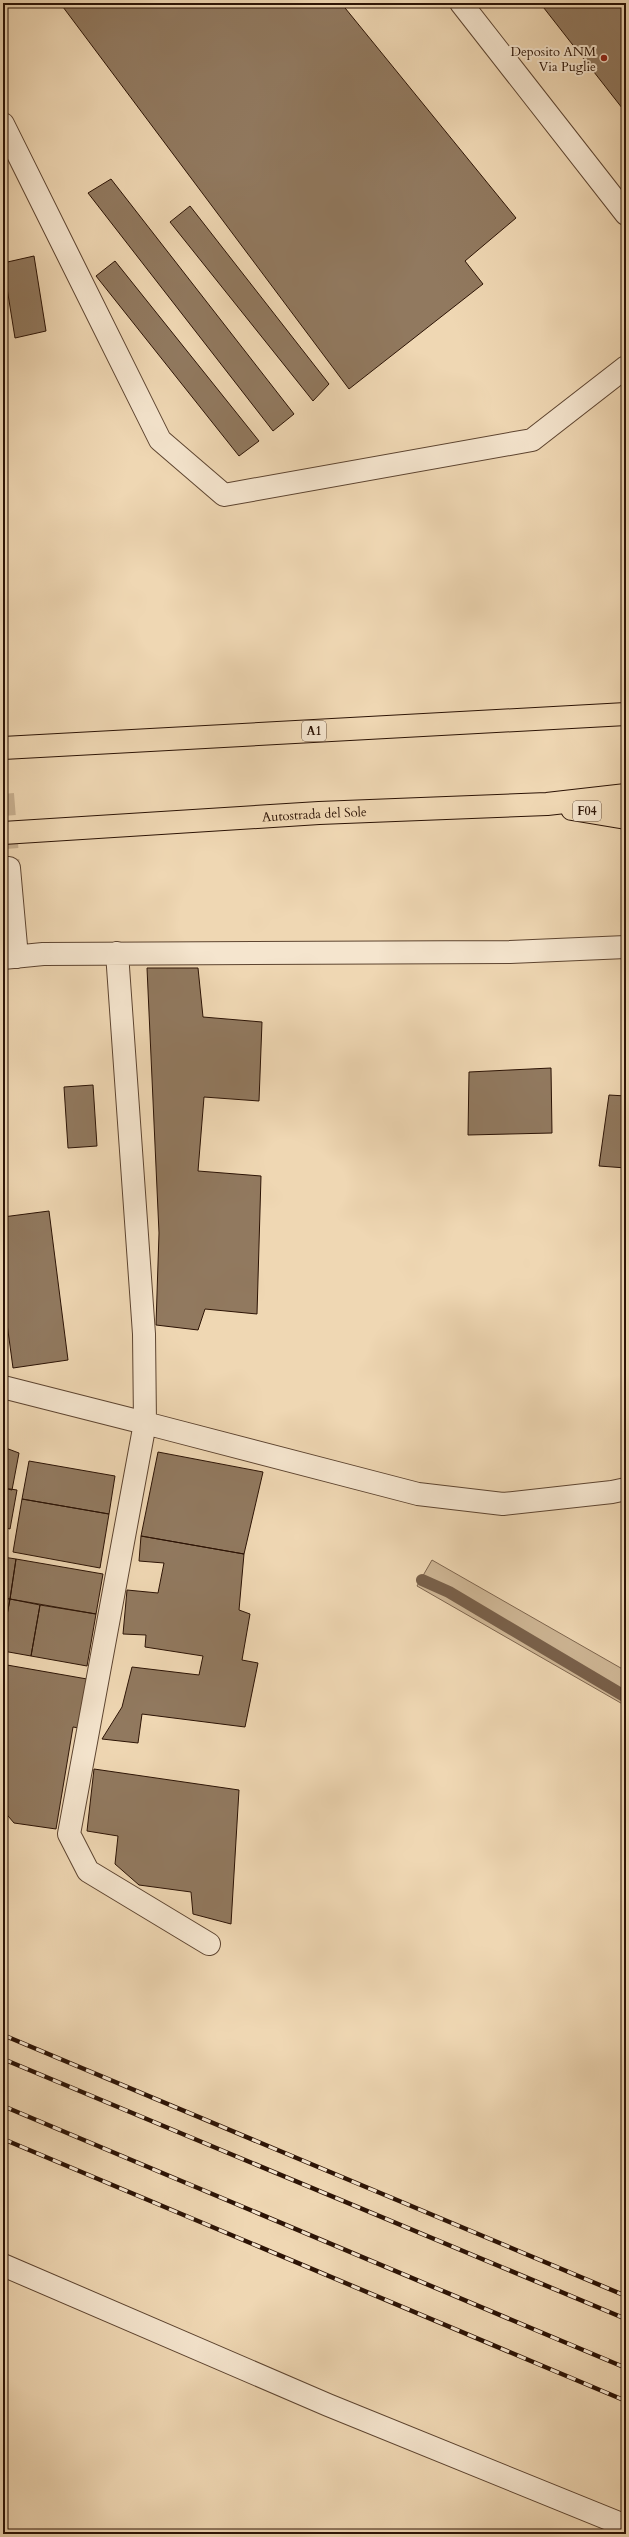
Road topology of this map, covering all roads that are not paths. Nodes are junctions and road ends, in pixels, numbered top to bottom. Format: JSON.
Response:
{"nodes":[{"id":1,"x":461,"y":3,"type":"edge"},
{"id":2,"x":3,"y":124,"type":"edge"},
{"id":3,"x":626,"y":214,"type":"edge"},
{"id":4,"x":626,"y":367,"type":"edge"},
{"id":5,"x":626,"y":714,"type":"edge"},
{"id":6,"x":3,"y":748,"type":"edge"},
{"id":7,"x":626,"y":795,"type":"edge"},
{"id":8,"x":547,"y":804,"type":"junction"},
{"id":9,"x":626,"y":818,"type":"edge"},
{"id":10,"x":3,"y":833,"type":"edge"},
{"id":11,"x":9,"y":868,"type":"tunnel mouth"},
{"id":12,"x":626,"y":947,"type":"edge"},
{"id":13,"x":116,"y":953,"type":"junction"},
{"id":14,"x":10,"y":957,"type":"edge"},
{"id":15,"x":3,"y":1388,"type":"edge"},
{"id":16,"x":145,"y":1423,"type":"junction"},
{"id":17,"x":626,"y":1489,"type":"edge"},
{"id":18,"x":209,"y":1944,"type":"dead end"},
{"id":19,"x":3,"y":2265,"type":"edge"},
{"id":20,"x":626,"y":2526,"type":"edge"}],
"edges":[{"from":1,"to":3,"type":"street"},
{"from":2,"to":4,"type":"street"},
{"from":5,"to":6,"type":"highway","number":"A1"},
{"from":7,"to":8,"type":"highway","name":"Autostrada del Sole"},
{"from":8,"to":9,"type":"highway","number":"F04"},
{"from":8,"to":10,"type":"highway","name":"Autostrada del Sole"},
{"from":11,"to":14,"type":"street"},
{"from":12,"to":13,"type":"street"},
{"from":13,"to":14,"type":"street"},
{"from":13,"to":16,"type":"street"},
{"from":15,"to":16,"type":"street"},
{"from":16,"to":17,"type":"street"},
{"from":16,"to":18,"type":"street"},
{"from":19,"to":20,"type":"street"}]}
